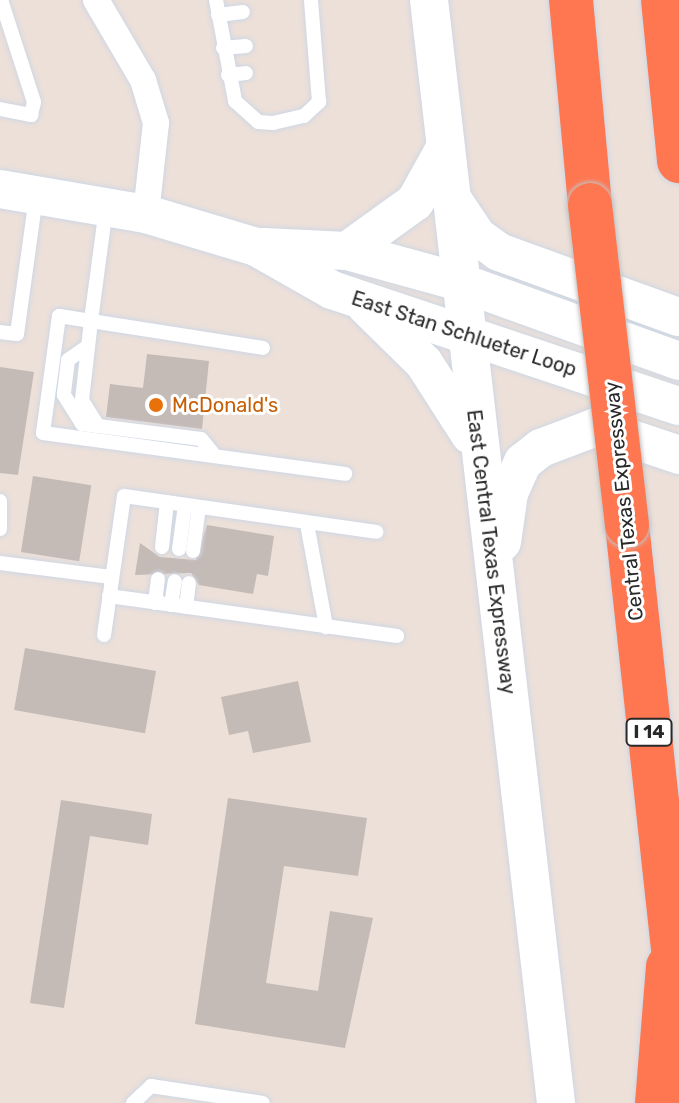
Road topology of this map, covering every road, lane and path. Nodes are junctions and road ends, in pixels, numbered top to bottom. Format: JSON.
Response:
{"nodes":[{"id":1,"x":1,"y":0,"type":"edge"},
{"id":2,"x":96,"y":0,"type":"edge"},
{"id":3,"x":429,"y":0,"type":"edge"},
{"id":4,"x":571,"y":0,"type":"edge"},
{"id":5,"x":663,"y":0,"type":"edge"},
{"id":6,"x":677,"y":0,"type":"edge"},
{"id":7,"x":308,"y":4,"type":"edge"},
{"id":8,"x":217,"y":8,"type":"edge"},
{"id":9,"x":243,"y":12,"type":"dead end"},
{"id":10,"x":246,"y":46,"type":"dead end"},
{"id":11,"x":223,"y":48,"type":"junction"},
{"id":12,"x":246,"y":73,"type":"dead end"},
{"id":13,"x":228,"y":75,"type":"junction"},
{"id":14,"x":675,"y":108,"type":"junction"},
{"id":15,"x":0,"y":109,"type":"edge"},
{"id":16,"x":444,"y":150,"type":"junction"},
{"id":17,"x":679,"y":161,"type":"edge"},
{"id":18,"x":18,"y":192,"type":"edge"},
{"id":19,"x":449,"y":194,"type":"junction"},
{"id":20,"x":106,"y":207,"type":"junction"},
{"id":21,"x":146,"y":214,"type":"junction"},
{"id":22,"x":256,"y":247,"type":"junction"},
{"id":23,"x":347,"y":251,"type":"junction"},
{"id":24,"x":457,"y":281,"type":"junction"},
{"id":25,"x":358,"y":299,"type":"junction"},
{"id":26,"x":679,"y":317,"type":"edge"},
{"id":27,"x":91,"y":321,"type":"junction"},
{"id":28,"x":0,"y":332,"type":"edge"},
{"id":29,"x":464,"y":332,"type":"junction"},
{"id":30,"x":263,"y":348,"type":"dead end"},
{"id":31,"x":679,"y":361,"type":"edge"},
{"id":32,"x":679,"y":406,"type":"edge"},
{"id":33,"x":478,"y":451,"type":"junction"},
{"id":34,"x":679,"y":455,"type":"edge"},
{"id":35,"x":215,"y":456,"type":"junction"},
{"id":36,"x":345,"y":474,"type":"dead end"},
{"id":37,"x":0,"y":501,"type":"edge"},
{"id":38,"x":167,"y":502,"type":"junction"},
{"id":39,"x":192,"y":506,"type":"junction"},
{"id":40,"x":307,"y":524,"type":"junction"},
{"id":41,"x":0,"y":529,"type":"edge"},
{"id":42,"x":376,"y":532,"type":"dead end"},
{"id":43,"x":162,"y":547,"type":"dead end"},
{"id":44,"x":186,"y":550,"type":"dead end"},
{"id":45,"x":0,"y":563,"type":"edge"},
{"id":46,"x":111,"y":577,"type":"junction"},
{"id":47,"x":158,"y":579,"type":"dead end"},
{"id":48,"x":182,"y":582,"type":"dead end"},
{"id":49,"x":496,"y":585,"type":"junction"},
{"id":50,"x":109,"y":596,"type":"junction"},
{"id":51,"x":155,"y":603,"type":"junction"},
{"id":52,"x":179,"y":606,"type":"junction"},
{"id":53,"x":326,"y":627,"type":"junction"},
{"id":54,"x":104,"y":635,"type":"dead end"},
{"id":55,"x":397,"y":636,"type":"dead end"},
{"id":56,"x":672,"y":940,"type":"junction"},
{"id":57,"x":679,"y":1003,"type":"edge"},
{"id":58,"x":133,"y":1103,"type":"edge"},
{"id":59,"x":263,"y":1103,"type":"edge"},
{"id":60,"x":556,"y":1103,"type":"edge"},
{"id":61,"x":657,"y":1103,"type":"edge"}],
"edges":[{"from":1,"to":15,"type":"lane"},
{"from":2,"to":21,"type":"street"},
{"from":3,"to":16,"type":"main road","name":"East Central Texas Expressway"},
{"from":4,"to":56,"type":"highway","name":"Central Texas Expressway","number":"I 14","bridge":true},
{"from":5,"to":14,"type":"highway"},
{"from":6,"to":14,"type":"highway"},
{"from":7,"to":13,"type":"lane"},
{"from":8,"to":9,"type":"lane"},
{"from":8,"to":11,"type":"lane"},
{"from":10,"to":11,"type":"lane"},
{"from":11,"to":13,"type":"lane"},
{"from":12,"to":13,"type":"lane"},
{"from":14,"to":17,"type":"highway"},
{"from":16,"to":19,"type":"main road","name":"East Central Texas Expressway"},
{"from":16,"to":23,"type":"main road"},
{"from":18,"to":20,"type":"main road","name":"East Stan Schlueter Loop"},
{"from":18,"to":28,"type":"lane"},
{"from":19,"to":24,"type":"main road","name":"East Central Texas Expressway"},
{"from":19,"to":26,"type":"main road"},
{"from":20,"to":21,"type":"main road","name":"East Stan Schlueter Loop"},
{"from":20,"to":27,"type":"lane"},
{"from":21,"to":22,"type":"main road","name":"East Stan Schlueter Loop"},
{"from":22,"to":23,"type":"main road","name":"East Stan Schlueter Loop"},
{"from":22,"to":25,"type":"main road","name":"East Stan Schlueter Loop"},
{"from":23,"to":24,"type":"main road","name":"East Stan Schlueter Loop"},
{"from":24,"to":29,"type":"main road","name":"East Central Texas Expressway"},
{"from":24,"to":31,"type":"main road","name":"East Stan Schlueter Loop"},
{"from":25,"to":29,"type":"main road","name":"East Stan Schlueter Loop"},
{"from":25,"to":33,"type":"main road"},
{"from":27,"to":30,"type":"lane"},
{"from":27,"to":35,"type":"lane"},
{"from":27,"to":35,"type":"lane"},
{"from":29,"to":32,"type":"main road","name":"East Stan Schlueter Loop"},
{"from":29,"to":33,"type":"main road","name":"East Central Texas Expressway"},
{"from":33,"to":49,"type":"main road","name":"East Central Texas Expressway"},
{"from":34,"to":49,"type":"main road"},
{"from":35,"to":36,"type":"lane"},
{"from":37,"to":41,"type":"lane"},
{"from":38,"to":39,"type":"lane"},
{"from":38,"to":43,"type":"lane"},
{"from":38,"to":46,"type":"lane"},
{"from":39,"to":40,"type":"lane"},
{"from":39,"to":44,"type":"lane"},
{"from":40,"to":42,"type":"lane"},
{"from":40,"to":53,"type":"lane"},
{"from":45,"to":46,"type":"lane"},
{"from":46,"to":50,"type":"lane"},
{"from":47,"to":51,"type":"lane"},
{"from":48,"to":52,"type":"lane"},
{"from":49,"to":60,"type":"main road","name":"East Central Texas Expressway"},
{"from":50,"to":51,"type":"lane"},
{"from":50,"to":54,"type":"lane"},
{"from":51,"to":52,"type":"lane"},
{"from":52,"to":53,"type":"lane"},
{"from":53,"to":55,"type":"lane"},
{"from":56,"to":57,"type":"highway","name":"Central Texas Expressway","number":"I 14"},
{"from":56,"to":61,"type":"highway"},
{"from":58,"to":59,"type":"lane"}]}
